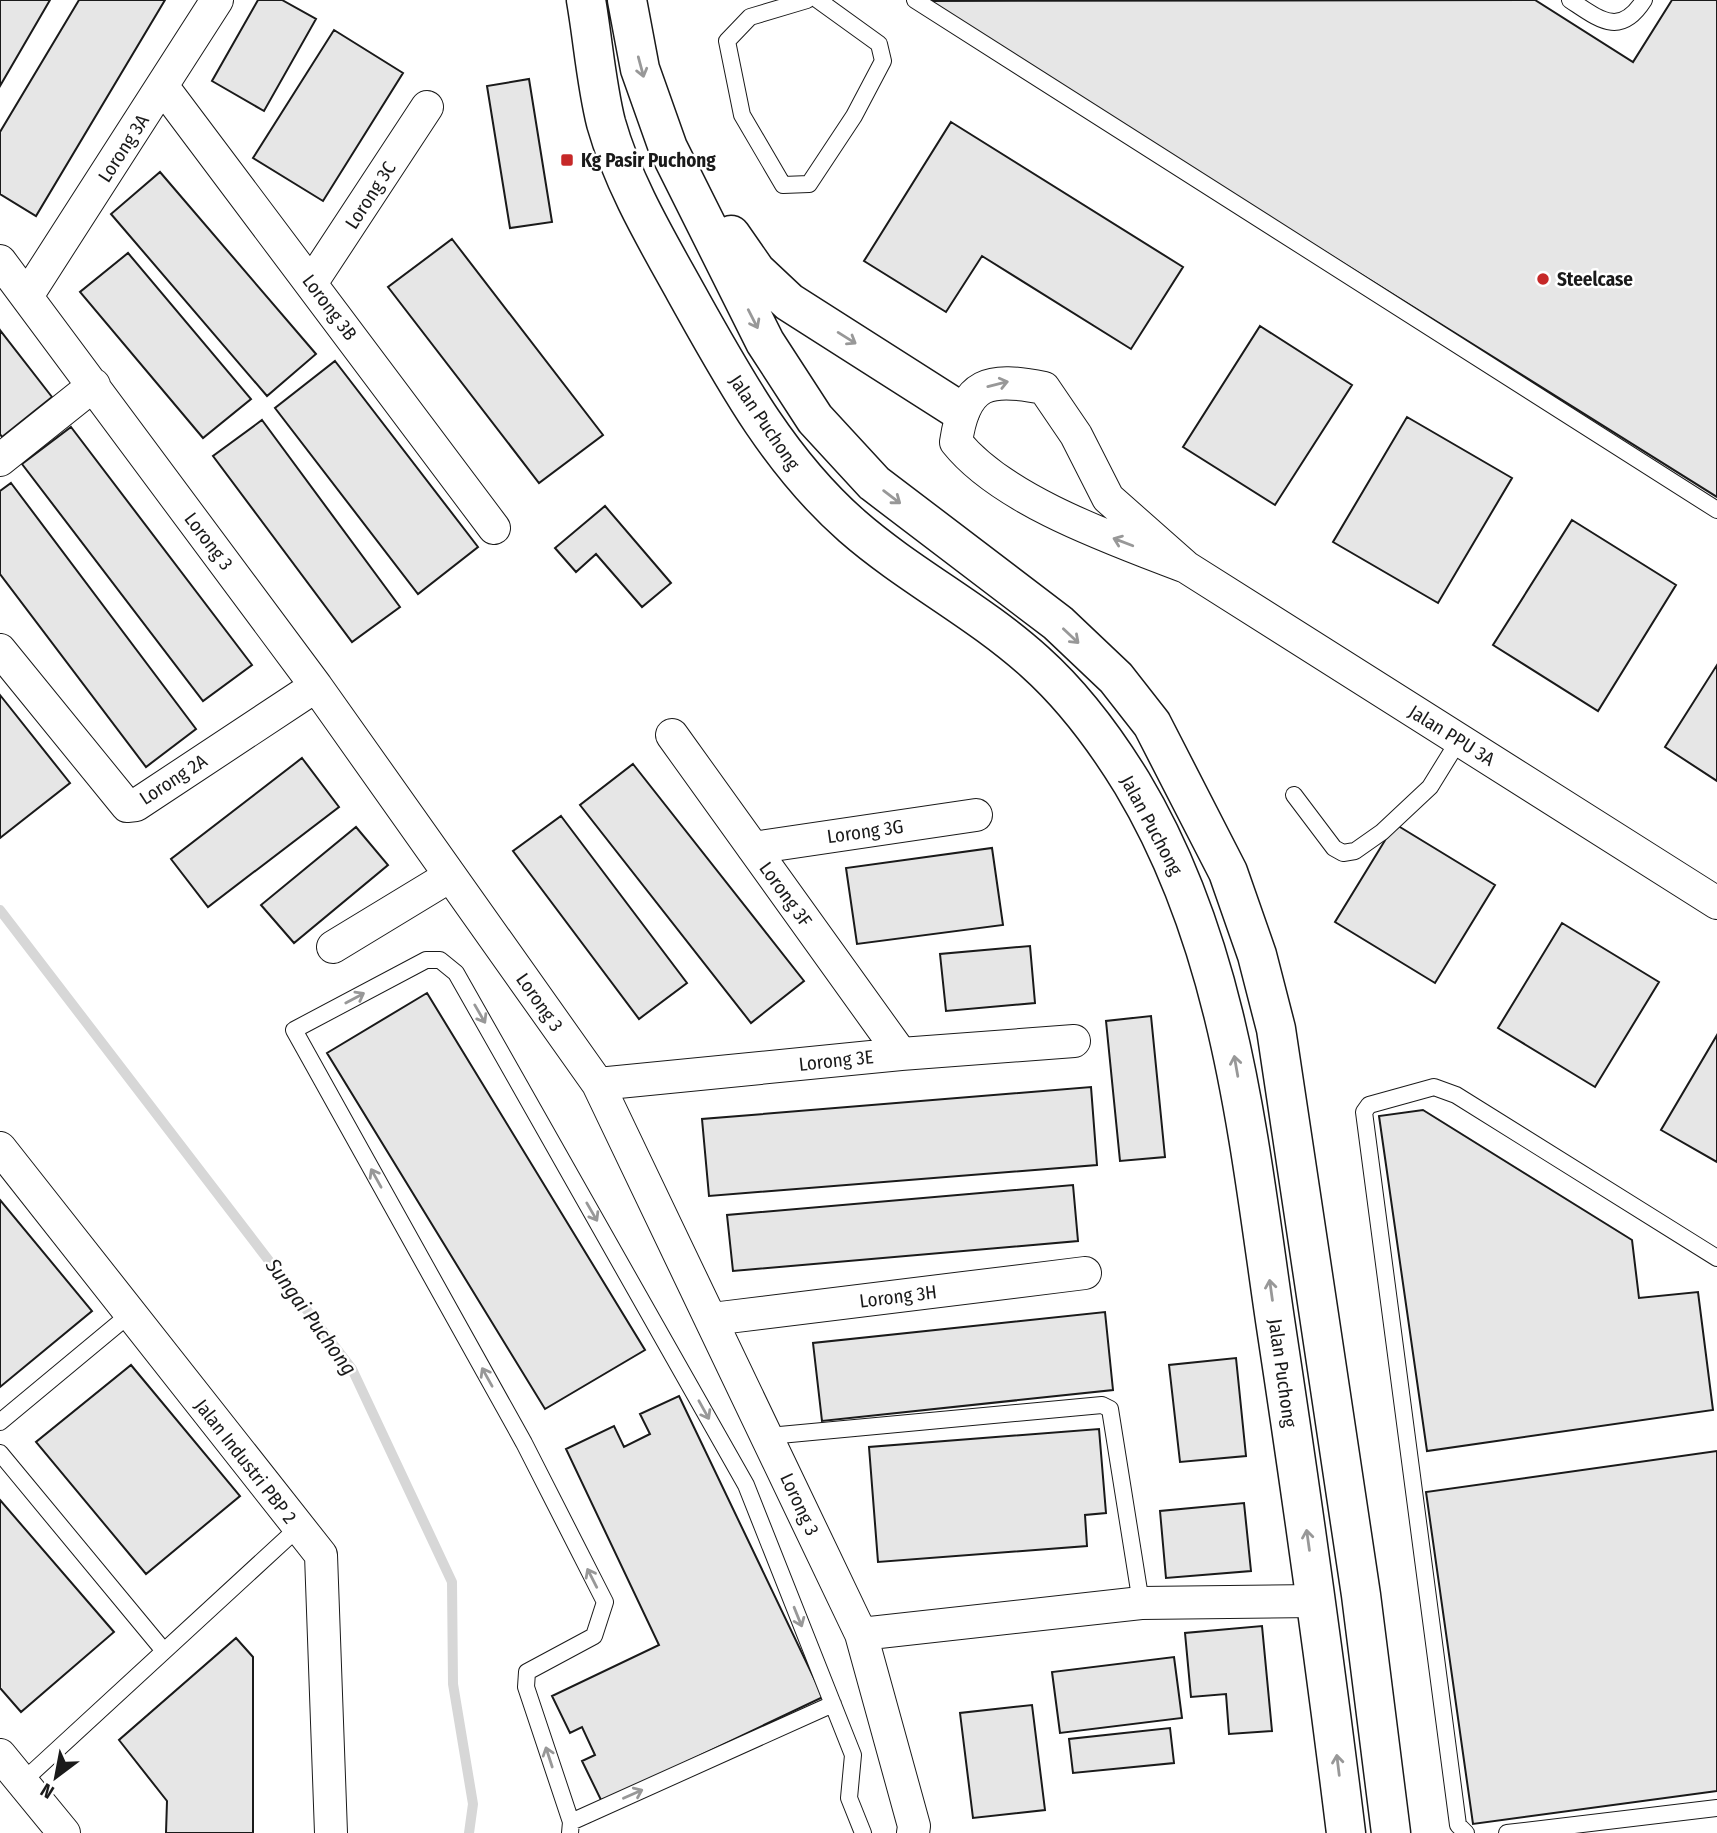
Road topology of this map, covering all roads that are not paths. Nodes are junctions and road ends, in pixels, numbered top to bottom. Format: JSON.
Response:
{"nodes":[{"id":1,"x":217,"y":0,"type":"edge"},
{"id":2,"x":586,"y":0,"type":"edge"},
{"id":3,"x":627,"y":0,"type":"edge"},
{"id":4,"x":807,"y":0,"type":"edge"},
{"id":5,"x":818,"y":0,"type":"edge"},
{"id":6,"x":915,"y":0,"type":"edge"},
{"id":7,"x":1570,"y":0,"type":"edge"},
{"id":8,"x":1644,"y":0,"type":"edge"},
{"id":9,"x":163,"y":87,"type":"junction"},
{"id":10,"x":428,"y":107,"type":"dead end"},
{"id":11,"x":668,"y":148,"type":"junction"},
{"id":12,"x":0,"y":261,"type":"edge"},
{"id":13,"x":312,"y":282,"type":"junction"},
{"id":14,"x":27,"y":296,"type":"junction"},
{"id":15,"x":94,"y":386,"type":"junction"},
{"id":16,"x":960,"y":411,"type":"junction"},
{"id":17,"x":0,"y":460,"type":"edge"},
{"id":18,"x":1717,"y":510,"type":"edge"},
{"id":19,"x":494,"y":528,"type":"dead end"},
{"id":20,"x":1186,"y":567,"type":"junction"},
{"id":21,"x":0,"y":650,"type":"edge"},
{"id":22,"x":316,"y":686,"type":"junction"},
{"id":23,"x":672,"y":735,"type":"dead end"},
{"id":24,"x":1459,"y":740,"type":"junction"},
{"id":25,"x":1294,"y":795,"type":"dead end"},
{"id":26,"x":976,"y":815,"type":"dead end"},
{"id":27,"x":753,"y":848,"type":"junction"},
{"id":28,"x":450,"y":876,"type":"junction"},
{"id":29,"x":1717,"y":903,"type":"edge"},
{"id":30,"x":333,"y":947,"type":"dead end"},
{"id":31,"x":1074,"y":1041,"type":"dead end"},
{"id":32,"x":901,"y":1054,"type":"junction"},
{"id":33,"x":598,"y":1084,"type":"junction"},
{"id":34,"x":0,"y":1148,"type":"edge"},
{"id":35,"x":1717,"y":1258,"type":"edge"},
{"id":36,"x":1085,"y":1273,"type":"dead end"},
{"id":37,"x":131,"y":1314,"type":"junction"},
{"id":38,"x":712,"y":1319,"type":"junction"},
{"id":39,"x":0,"y":1422,"type":"edge"},
{"id":40,"x":769,"y":1436,"type":"junction"},
{"id":41,"x":0,"y":1453,"type":"edge"},
{"id":42,"x":299,"y":1527,"type":"junction"},
{"id":43,"x":1317,"y":1601,"type":"junction"},
{"id":44,"x":1142,"y":1603,"type":"junction"},
{"id":45,"x":861,"y":1634,"type":"junction"},
{"id":46,"x":164,"y":1651,"type":"junction"},
{"id":47,"x":833,"y":1704,"type":"junction"},
{"id":48,"x":0,"y":1755,"type":"edge"},
{"id":49,"x":22,"y":1782,"type":"junction"},
{"id":50,"x":1717,"y":1808,"type":"edge"},
{"id":51,"x":570,"y":1827,"type":"edge"},
{"id":52,"x":64,"y":1833,"type":"edge"},
{"id":53,"x":331,"y":1833,"type":"edge"},
{"id":54,"x":863,"y":1833,"type":"edge"},
{"id":55,"x":913,"y":1833,"type":"edge"},
{"id":56,"x":1346,"y":1833,"type":"edge"},
{"id":57,"x":1391,"y":1833,"type":"edge"},
{"id":58,"x":1466,"y":1833,"type":"edge"},
{"id":59,"x":1507,"y":1833,"type":"edge"}],
"edges":[{"from":1,"to":9,"type":"street","name":"Lorong 3A"},
{"from":43,"to":2,"type":"main road","name":"Jalan Puchong","one_way":true},
{"from":3,"to":11,"type":"main road","one_way":true},
{"from":4,"to":5,"type":"lane"},
{"from":6,"to":18,"type":"lane"},
{"from":7,"to":8,"type":"lane"},
{"from":9,"to":13,"type":"street","name":"Lorong 3B"},
{"from":9,"to":14,"type":"street","name":"Lorong 3A"},
{"from":10,"to":13,"type":"street","name":"Lorong 3C"},
{"from":11,"to":16,"type":"main road","one_way":true},
{"from":11,"to":57,"type":"main road","one_way":true},
{"from":12,"to":14,"type":"street","name":"Lorong 3"},
{"from":13,"to":19,"type":"street","name":"Lorong 3B"},
{"from":14,"to":15,"type":"street","name":"Lorong 3"},
{"from":15,"to":17,"type":"street"},
{"from":15,"to":22,"type":"street","name":"Lorong 3"},
{"from":20,"to":16,"type":"street","name":"Jalan PPU 3A","one_way":true},
{"from":16,"to":20,"type":"street","name":"Jalan PPU 3A","one_way":true},
{"from":20,"to":24,"type":"street","name":"Jalan PPU 3A"},
{"from":21,"to":22,"type":"street","name":"Lorong 2A"},
{"from":22,"to":28,"type":"street","name":"Lorong 3"},
{"from":23,"to":27,"type":"street","name":"Lorong 3F"},
{"from":24,"to":25,"type":"lane"},
{"from":24,"to":29,"type":"street","name":"Jalan PPU 3A"},
{"from":26,"to":27,"type":"street","name":"Lorong 3G"},
{"from":27,"to":32,"type":"street","name":"Lorong 3F"},
{"from":28,"to":30,"type":"street"},
{"from":28,"to":33,"type":"street","name":"Lorong 3"},
{"from":31,"to":32,"type":"street","name":"Lorong 3E"},
{"from":32,"to":33,"type":"street","name":"Lorong 3E"},
{"from":33,"to":38,"type":"street","name":"Lorong 3"},
{"from":34,"to":37,"type":"street","name":"Jalan Industri PBP 2"},
{"from":35,"to":58,"type":"lane"},
{"from":36,"to":38,"type":"street","name":"Lorong 3H"},
{"from":37,"to":39,"type":"lane"},
{"from":37,"to":42,"type":"street","name":"Jalan Industri PBP 2"},
{"from":38,"to":40,"type":"street","name":"Lorong 3"},
{"from":40,"to":44,"type":"lane"},
{"from":40,"to":45,"type":"street","name":"Lorong 3"},
{"from":41,"to":46,"type":"lane"},
{"from":42,"to":46,"type":"lane"},
{"from":42,"to":53,"type":"street","name":"Jalan Industri PBP 2"},
{"from":43,"to":44,"type":"street"},
{"from":56,"to":43,"type":"main road","name":"Jalan Puchong","one_way":true},
{"from":44,"to":45,"type":"street"},
{"from":45,"to":55,"type":"street","name":"Lorong 3"},
{"from":46,"to":49,"type":"lane"},
{"from":51,"to":47,"type":"lane","one_way":true},
{"from":51,"to":47,"type":"lane","one_way":true},
{"from":47,"to":54,"type":"lane"},
{"from":48,"to":49,"type":"street"},
{"from":49,"to":52,"type":"street"},
{"from":50,"to":59,"type":"lane"}]}
